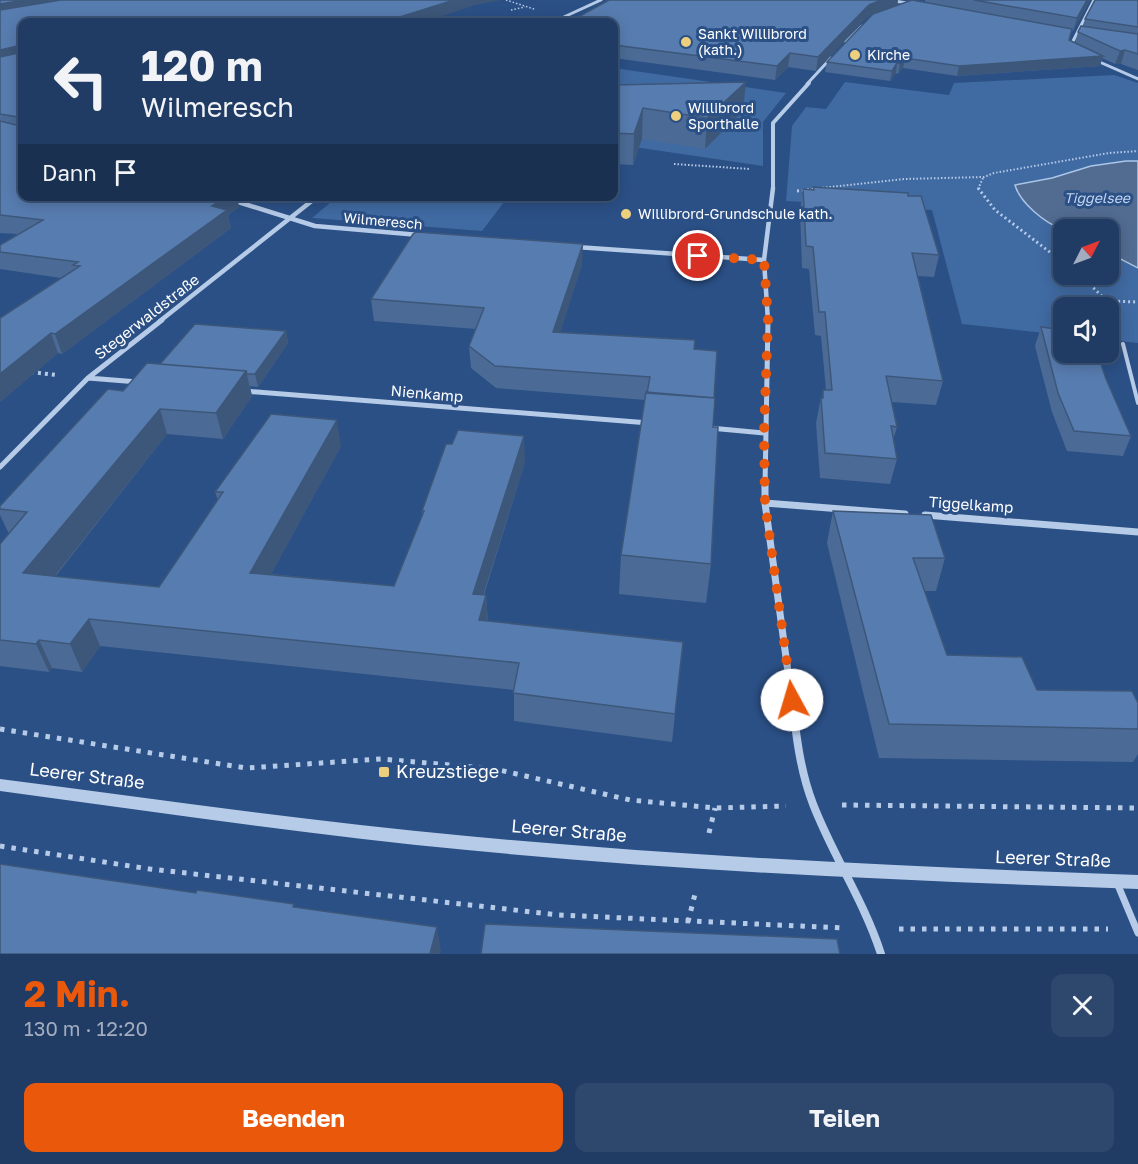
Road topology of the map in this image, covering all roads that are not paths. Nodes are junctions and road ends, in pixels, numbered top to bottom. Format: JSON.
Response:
{"nodes":[{"id":1,"x":601,"y":0,"type":"edge"},
{"id":2,"x":888,"y":0,"type":"edge"},
{"id":3,"x":1094,"y":0,"type":"edge"},
{"id":4,"x":897,"y":10,"type":"edge"},
{"id":5,"x":562,"y":18,"type":"edge"},
{"id":6,"x":869,"y":20,"type":"edge"},
{"id":7,"x":1066,"y":35,"type":"edge"},
{"id":8,"x":1076,"y":37,"type":"junction"},
{"id":9,"x":1086,"y":38,"type":"edge"},
{"id":10,"x":1080,"y":53,"type":"edge"},
{"id":11,"x":1089,"y":57,"type":"edge"},
{"id":12,"x":1138,"y":79,"type":"edge"},
{"id":13,"x":235,"y":201,"type":"edge"},
{"id":14,"x":312,"y":201,"type":"edge"},
{"id":15,"x":291,"y":218,"type":"junction"},
{"id":16,"x":430,"y":236,"type":"edge"},
{"id":17,"x":568,"y":247,"type":"edge"},
{"id":18,"x":764,"y":260,"type":"junction"},
{"id":19,"x":1123,"y":344,"type":"dead end"},
{"id":20,"x":88,"y":378,"type":"junction"},
{"id":21,"x":147,"y":383,"type":"edge"},
{"id":22,"x":242,"y":391,"type":"edge"},
{"id":23,"x":1138,"y":403,"type":"edge"},
{"id":24,"x":657,"y":424,"type":"edge"},
{"id":25,"x":705,"y":428,"type":"edge"},
{"id":26,"x":764,"y":433,"type":"junction"},
{"id":27,"x":0,"y":467,"type":"edge"},
{"id":28,"x":765,"y":503,"type":"junction"},
{"id":29,"x":1138,"y":532,"type":"edge"},
{"id":30,"x":0,"y":784,"type":"edge"},
{"id":31,"x":846,"y":871,"type":"junction"},
{"id":32,"x":1116,"y":881,"type":"junction"},
{"id":33,"x":1138,"y":882,"type":"edge"},
{"id":34,"x":1137,"y":931,"type":"edge"},
{"id":35,"x":881,"y":954,"type":"edge"}],
"edges":[{"from":1,"to":5,"type":"street"},
{"from":2,"to":4,"type":"street"},
{"from":3,"to":8,"type":"street"},
{"from":6,"to":18,"type":"street"},
{"from":7,"to":8,"type":"street"},
{"from":8,"to":9,"type":"street"},
{"from":8,"to":10,"type":"street"},
{"from":11,"to":12,"type":"street"},
{"from":13,"to":15,"type":"street","name":"Wilmeresch"},
{"from":14,"to":15,"type":"street","name":"Stegerwaldstraße"},
{"from":15,"to":16,"type":"street","name":"Wilmeresch"},
{"from":15,"to":20,"type":"street","name":"Stegerwaldstraße"},
{"from":17,"to":18,"type":"street"},
{"from":18,"to":26,"type":"street"},
{"from":19,"to":23,"type":"lane"},
{"from":20,"to":21,"type":"street"},
{"from":20,"to":27,"type":"street","name":"Stegerwaldstraße"},
{"from":22,"to":24,"type":"street","name":"Nienkamp"},
{"from":25,"to":26,"type":"street"},
{"from":26,"to":28,"type":"street"},
{"from":28,"to":29,"type":"street","name":"Tiggelkamp"},
{"from":28,"to":31,"type":"street"},
{"from":30,"to":31,"type":"street","name":"Leerer Straße"},
{"from":31,"to":32,"type":"street","name":"Leerer Straße"},
{"from":31,"to":35,"type":"street"},
{"from":32,"to":33,"type":"street","name":"Leerer Straße"},
{"from":32,"to":34,"type":"lane"}]}
